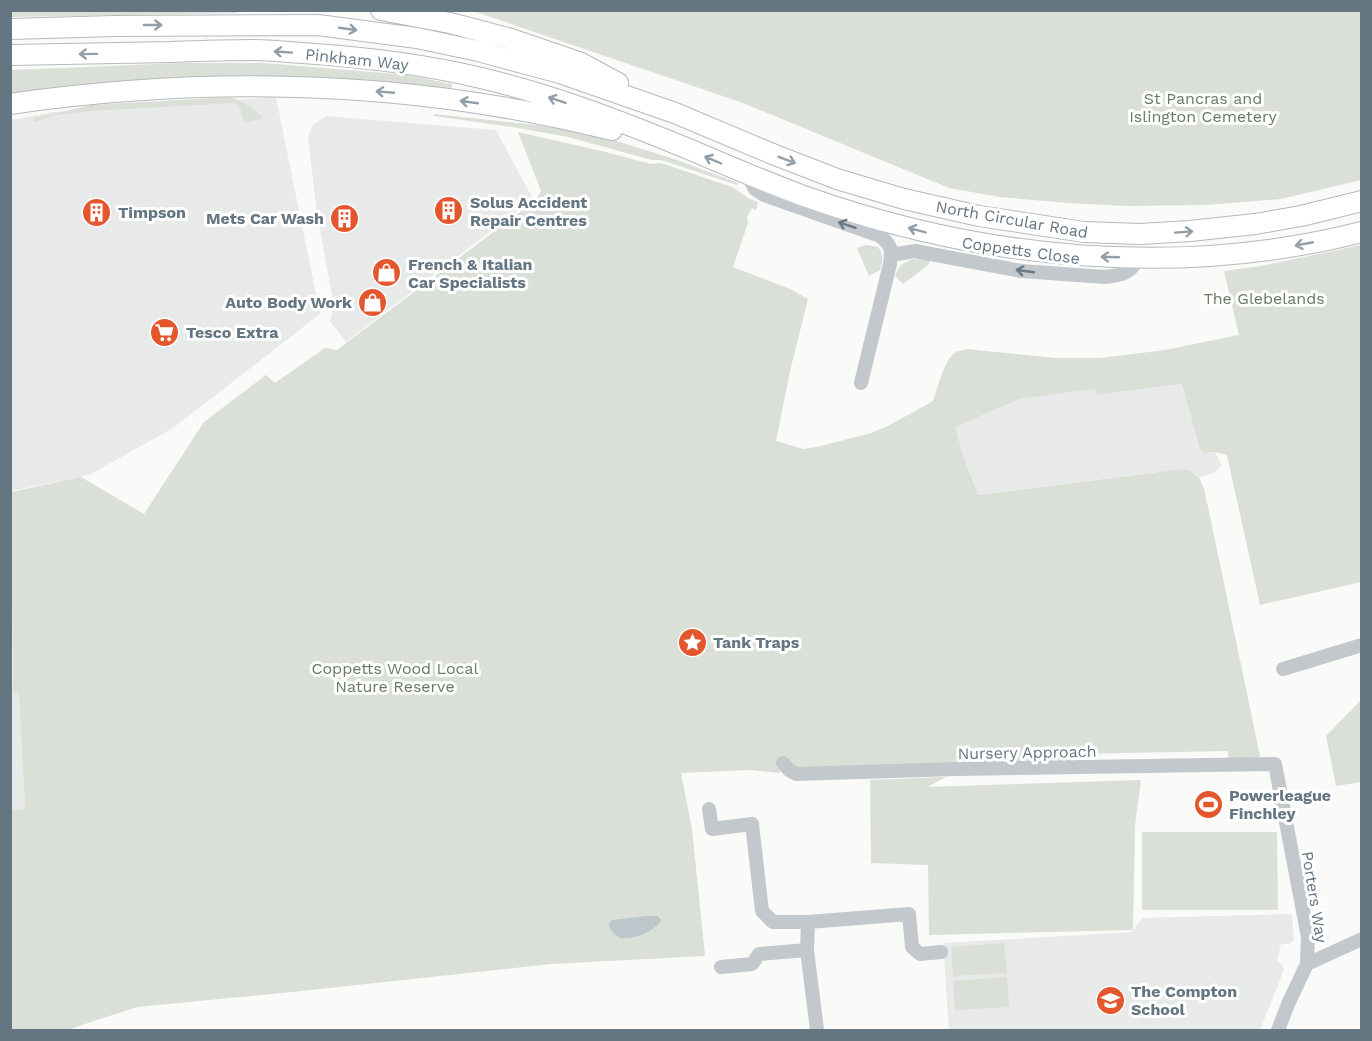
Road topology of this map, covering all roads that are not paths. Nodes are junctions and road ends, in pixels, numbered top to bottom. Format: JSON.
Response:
{"nodes":[{"id":1,"x":381,"y":10,"type":"edge"},
{"id":2,"x":462,"y":10,"type":"edge"},
{"id":3,"x":10,"y":29,"type":"edge"},
{"id":4,"x":542,"y":49,"type":"junction"},
{"id":5,"x":10,"y":55,"type":"edge"},
{"id":6,"x":10,"y":104,"type":"edge"},
{"id":7,"x":675,"y":113,"type":"junction"},
{"id":8,"x":690,"y":150,"type":"junction"},
{"id":9,"x":747,"y":174,"type":"junction"},
{"id":10,"x":1362,"y":201,"type":"edge"},
{"id":11,"x":1362,"y":232,"type":"edge"},
{"id":12,"x":891,"y":255,"type":"junction"},
{"id":13,"x":1138,"y":258,"type":"junction"},
{"id":14,"x":861,"y":383,"type":"dead end"},
{"id":15,"x":1362,"y":645,"type":"edge"},
{"id":16,"x":1283,"y":669,"type":"dead end"},
{"id":17,"x":783,"y":764,"type":"dead end"},
{"id":18,"x":1275,"y":764,"type":"joint"},
{"id":19,"x":710,"y":809,"type":"dead end"},
{"id":20,"x":808,"y":922,"type":"junction"},
{"id":21,"x":1362,"y":939,"type":"edge"},
{"id":22,"x":807,"y":950,"type":"junction"},
{"id":23,"x":941,"y":952,"type":"dead end"},
{"id":24,"x":1307,"y":964,"type":"junction"},
{"id":25,"x":721,"y":967,"type":"dead end"},
{"id":26,"x":817,"y":1030,"type":"edge"},
{"id":27,"x":1278,"y":1030,"type":"edge"}],
"edges":[{"from":1,"to":4,"type":"highway"},
{"from":2,"to":4,"type":"highway"},
{"from":3,"to":7,"type":"highway","name":"Pinkham Way","one_way":true},
{"from":4,"to":7,"type":"highway"},
{"from":8,"to":5,"type":"highway","name":"Pinkham Way","one_way":true},
{"from":8,"to":6,"type":"highway","one_way":true},
{"from":7,"to":10,"type":"highway","name":"North Circular Road","one_way":true},
{"from":9,"to":8,"type":"highway","name":"North Circular Road","one_way":true},
{"from":12,"to":9,"type":"street","one_way":true},
{"from":13,"to":9,"type":"highway","name":"North Circular Road","one_way":true},
{"from":11,"to":13,"type":"highway","name":"North Circular Road","one_way":true},
{"from":13,"to":12,"type":"street","name":"Coppetts Close","one_way":true},
{"from":12,"to":14,"type":"street"},
{"from":15,"to":16,"type":"street"},
{"from":17,"to":18,"type":"street","name":"Nursery Approach"},
{"from":18,"to":24,"type":"street","name":"Porters Way"},
{"from":19,"to":20,"type":"street"},
{"from":20,"to":22,"type":"street"},
{"from":20,"to":23,"type":"street"},
{"from":21,"to":24,"type":"street"},
{"from":22,"to":25,"type":"street"},
{"from":22,"to":26,"type":"street"},
{"from":24,"to":27,"type":"street"}]}
